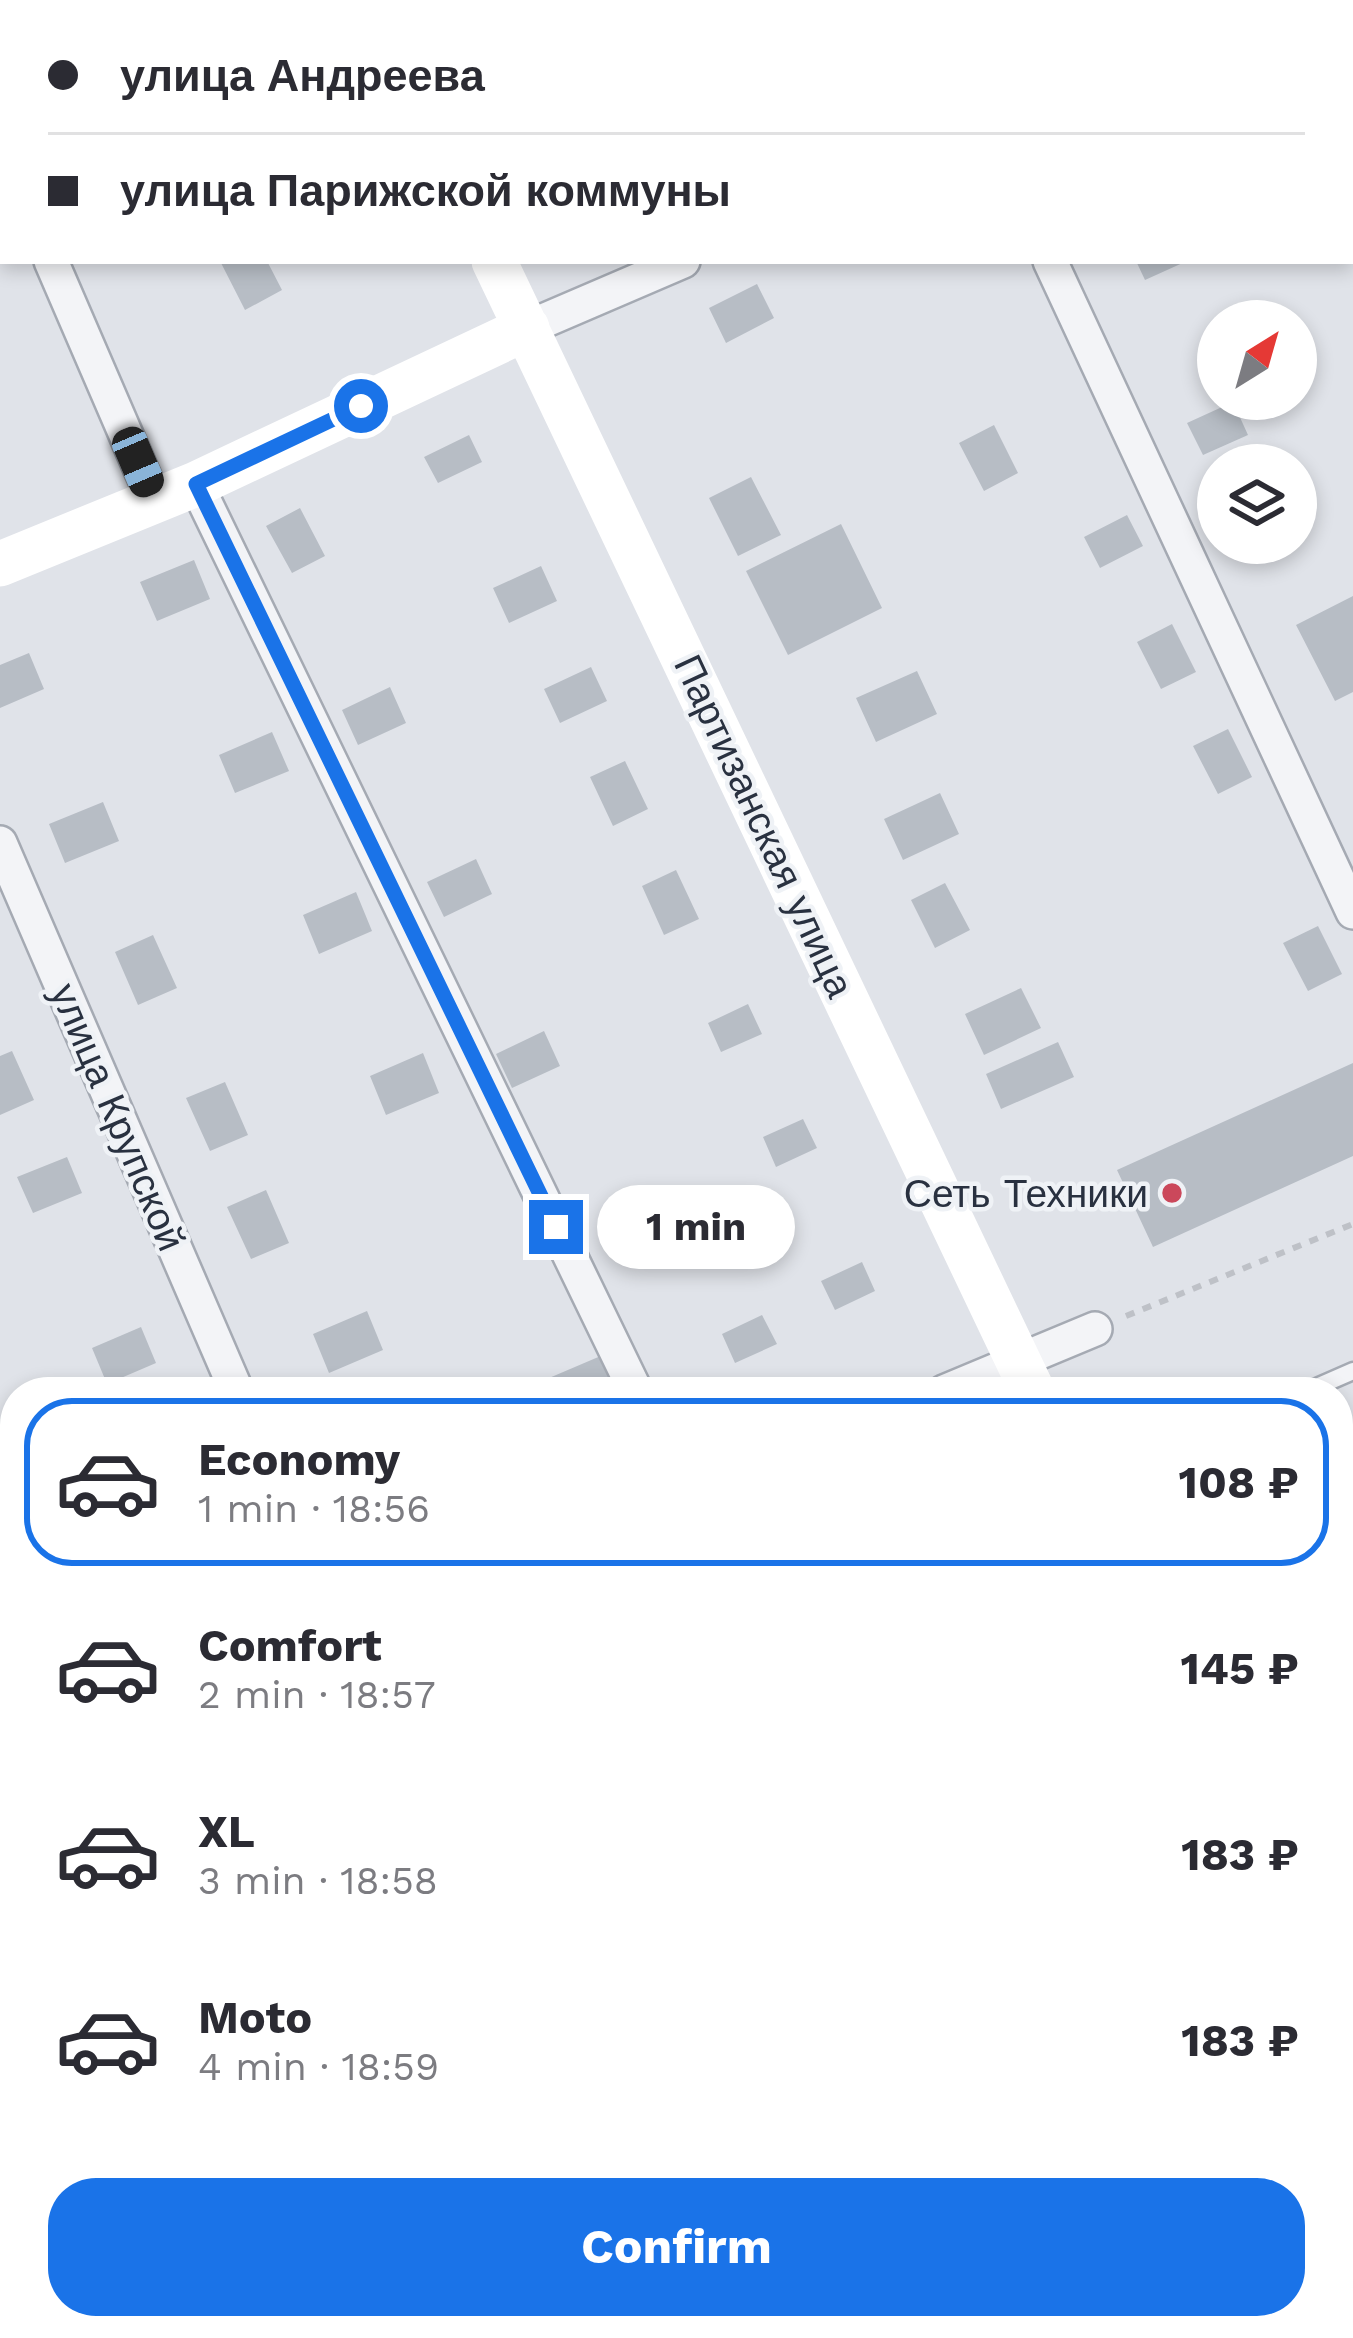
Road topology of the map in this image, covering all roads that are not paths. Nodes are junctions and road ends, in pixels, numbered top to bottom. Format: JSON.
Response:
{"nodes":[{"id":1,"x":54,"y":264,"type":"edge"},
{"id":2,"x":495,"y":264,"type":"edge"},
{"id":3,"x":676,"y":264,"type":"edge"},
{"id":4,"x":1051,"y":264,"type":"edge"},
{"id":5,"x":527,"y":328,"type":"junction"},
{"id":6,"x":176,"y":493,"type":"junction"},
{"id":7,"x":0,"y":564,"type":"edge"},
{"id":8,"x":0,"y":843,"type":"edge"},
{"id":9,"x":1353,"y":913,"type":"edge"},
{"id":10,"x":1095,"y":1329,"type":"road end"},
{"id":11,"x":1026,"y":1376,"type":"edge"},
{"id":12,"x":231,"y":1377,"type":"edge"},
{"id":13,"x":628,"y":1377,"type":"edge"}],
"edges":[{"from":1,"to":6,"type":"street"},
{"from":2,"to":5,"type":"main road","name":"Партизанская улица"},
{"from":3,"to":5,"type":"street"},
{"from":4,"to":9,"type":"street"},
{"from":5,"to":6,"type":"main road"},
{"from":5,"to":11,"type":"main road","name":"Партизанская улица"},
{"from":6,"to":7,"type":"main road"},
{"from":6,"to":13,"type":"street"},
{"from":8,"to":12,"type":"street","name":"улица Крупской"},
{"from":10,"to":11,"type":"street"}]}
